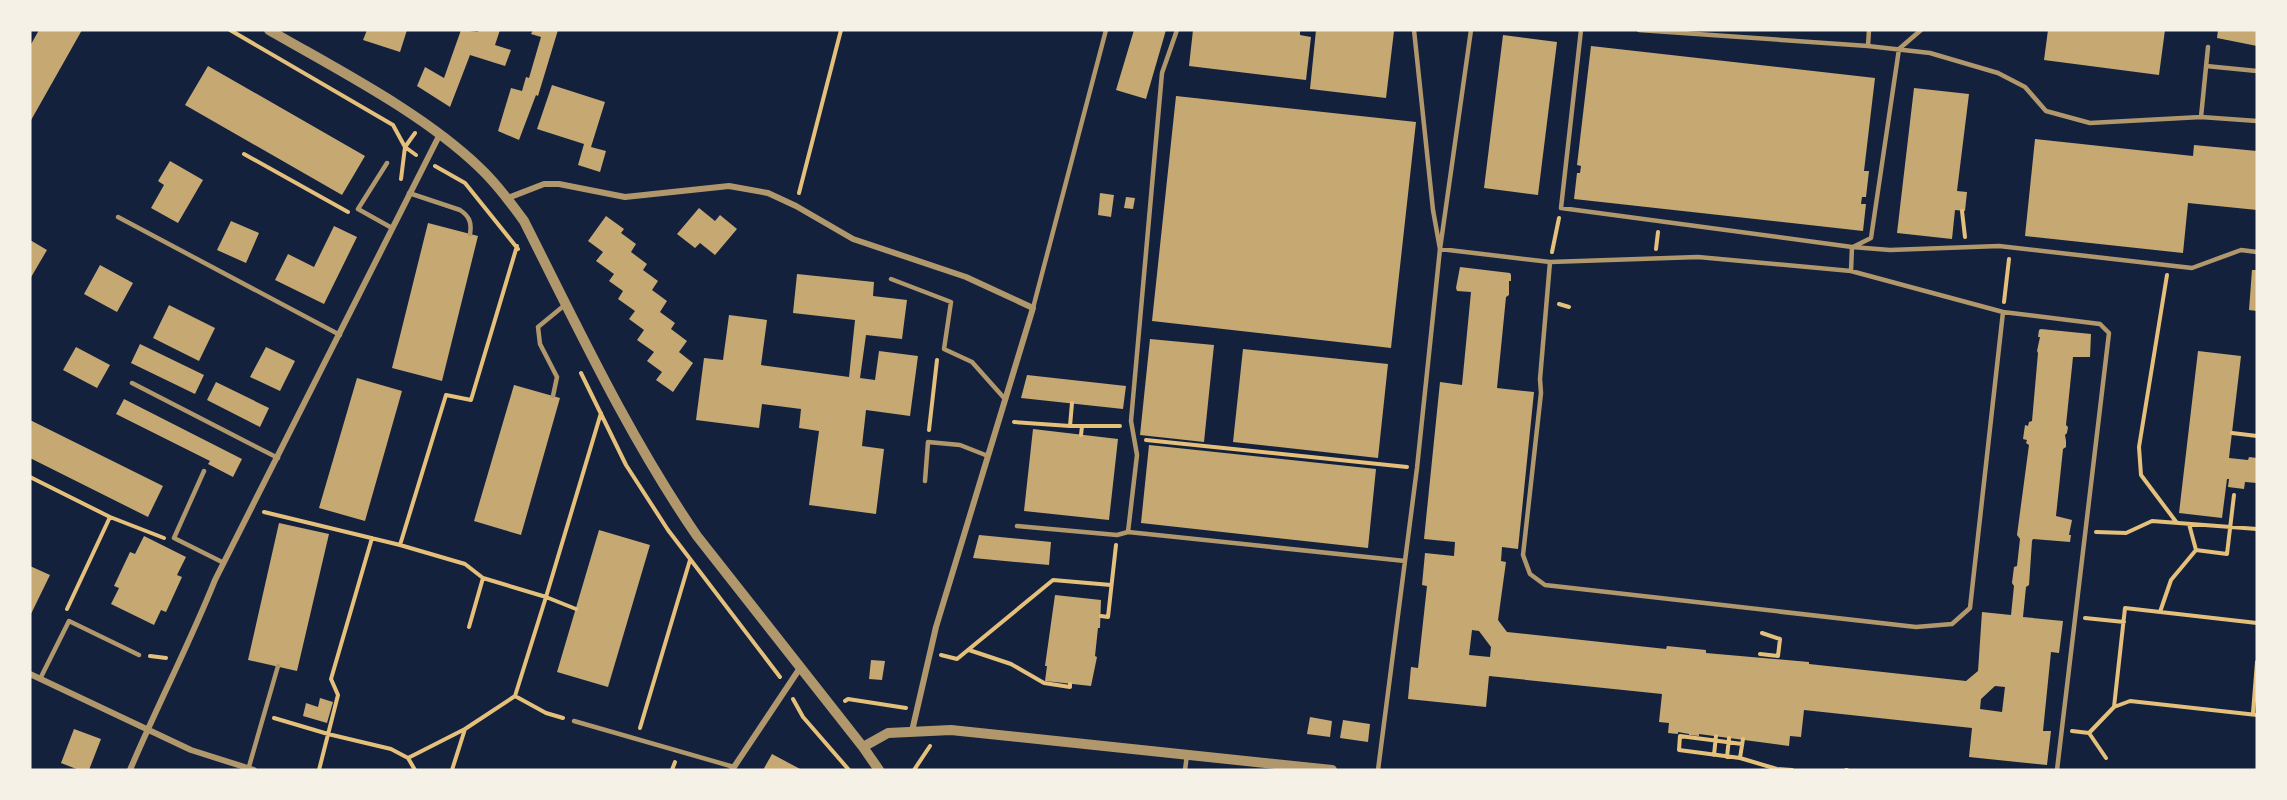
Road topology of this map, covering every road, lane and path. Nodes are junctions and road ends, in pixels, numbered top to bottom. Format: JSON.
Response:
{"nodes":[{"id":1,"x":230,"y":30,"type":"edge"},
{"id":2,"x":269,"y":30,"type":"edge"},
{"id":3,"x":841,"y":30,"type":"edge"},
{"id":4,"x":1106,"y":30,"type":"edge"},
{"id":5,"x":1177,"y":30,"type":"edge"},
{"id":6,"x":1414,"y":30,"type":"edge"},
{"id":7,"x":1471,"y":30,"type":"edge"},
{"id":8,"x":1581,"y":30,"type":"edge"},
{"id":9,"x":1639,"y":30,"type":"edge"},
{"id":10,"x":1748,"y":30,"type":"edge"},
{"id":11,"x":1869,"y":30,"type":"edge"},
{"id":12,"x":1921,"y":30,"type":"edge"},
{"id":13,"x":1747,"y":39,"type":"junction"},
{"id":14,"x":1868,"y":46,"type":"junction"},
{"id":15,"x":2208,"y":47,"type":"dead end"},
{"id":16,"x":1899,"y":49,"type":"junction"},
{"id":17,"x":2206,"y":66,"type":"junction"},
{"id":18,"x":2257,"y":71,"type":"edge"},
{"id":19,"x":2201,"y":117,"type":"junction"},
{"id":20,"x":2257,"y":121,"type":"edge"},
{"id":21,"x":440,"y":134,"type":"junction"},
{"id":22,"x":413,"y":153,"type":"dead end"},
{"id":23,"x":244,"y":154,"type":"dead end"},
{"id":24,"x":387,"y":163,"type":"dead end"},
{"id":25,"x":409,"y":194,"type":"junction"},
{"id":26,"x":508,"y":198,"type":"junction"},
{"id":27,"x":796,"y":206,"type":"junction"},
{"id":28,"x":1561,"y":208,"type":"junction"},
{"id":29,"x":1962,"y":211,"type":"dead end"},
{"id":30,"x":349,"y":213,"type":"dead end"},
{"id":31,"x":118,"y":217,"type":"dead end"},
{"id":32,"x":392,"y":228,"type":"junction"},
{"id":33,"x":1658,"y":231,"type":"dead end"},
{"id":34,"x":470,"y":234,"type":"dead end"},
{"id":35,"x":517,"y":246,"type":"dead end"},
{"id":36,"x":1965,"y":246,"type":"junction"},
{"id":37,"x":1852,"y":247,"type":"junction"},
{"id":38,"x":1656,"y":248,"type":"dead end"},
{"id":39,"x":1440,"y":249,"type":"junction"},
{"id":40,"x":2257,"y":252,"type":"edge"},
{"id":41,"x":1550,"y":262,"type":"junction"},
{"id":42,"x":2169,"y":266,"type":"junction"},
{"id":43,"x":2008,"y":269,"type":"dead end"},
{"id":44,"x":1851,"y":271,"type":"junction"},
{"id":45,"x":891,"y":279,"type":"dead end"},
{"id":46,"x":566,"y":304,"type":"junction"},
{"id":47,"x":1033,"y":308,"type":"junction"},
{"id":48,"x":2003,"y":312,"type":"junction"},
{"id":49,"x":340,"y":335,"type":"junction"},
{"id":50,"x":944,"y":349,"type":"junction"},
{"id":51,"x":132,"y":383,"type":"dead end"},
{"id":52,"x":553,"y":396,"type":"dead end"},
{"id":53,"x":1005,"y":399,"type":"junction"},
{"id":54,"x":1072,"y":403,"type":"dead end"},
{"id":55,"x":601,"y":413,"type":"dead end"},
{"id":56,"x":1014,"y":422,"type":"dead end"},
{"id":57,"x":1105,"y":424,"type":"dead end"},
{"id":58,"x":1070,"y":426,"type":"junction"},
{"id":59,"x":1082,"y":426,"type":"junction"},
{"id":60,"x":2232,"y":433,"type":"dead end"},
{"id":61,"x":1082,"y":435,"type":"dead end"},
{"id":62,"x":2257,"y":436,"type":"edge"},
{"id":63,"x":1135,"y":439,"type":"junction"},
{"id":64,"x":928,"y":442,"type":"junction"},
{"id":65,"x":988,"y":456,"type":"junction"},
{"id":66,"x":278,"y":458,"type":"junction"},
{"id":67,"x":1417,"y":468,"type":"junction"},
{"id":68,"x":204,"y":471,"type":"dead end"},
{"id":69,"x":30,"y":477,"type":"edge"},
{"id":70,"x":925,"y":482,"type":"dead end"},
{"id":71,"x":2234,"y":495,"type":"dead end"},
{"id":72,"x":252,"y":508,"type":"junction"},
{"id":73,"x":110,"y":517,"type":"junction"},
{"id":74,"x":2177,"y":523,"type":"junction"},
{"id":75,"x":2189,"y":524,"type":"junction"},
{"id":76,"x":1017,"y":526,"type":"dead end"},
{"id":77,"x":2229,"y":527,"type":"junction"},
{"id":78,"x":2257,"y":529,"type":"edge"},
{"id":79,"x":1128,"y":532,"type":"junction"},
{"id":80,"x":2096,"y":532,"type":"dead end"},
{"id":81,"x":1117,"y":535,"type":"junction"},
{"id":82,"x":174,"y":538,"type":"junction"},
{"id":83,"x":372,"y":538,"type":"junction"},
{"id":84,"x":400,"y":545,"type":"junction"},
{"id":85,"x":2196,"y":550,"type":"junction"},
{"id":86,"x":690,"y":559,"type":"dead end"},
{"id":87,"x":1405,"y":561,"type":"junction"},
{"id":88,"x":224,"y":563,"type":"junction"},
{"id":89,"x":483,"y":578,"type":"junction"},
{"id":90,"x":1111,"y":585,"type":"junction"},
{"id":91,"x":546,"y":597,"type":"junction"},
{"id":92,"x":576,"y":609,"type":"dead end"},
{"id":93,"x":2160,"y":612,"type":"junction"},
{"id":94,"x":1101,"y":616,"type":"dead end"},
{"id":95,"x":2090,"y":618,"type":"dead end"},
{"id":96,"x":69,"y":621,"type":"junction"},
{"id":97,"x":2124,"y":622,"type":"junction"},
{"id":98,"x":2257,"y":623,"type":"edge"},
{"id":99,"x":469,"y":627,"type":"dead end"},
{"id":100,"x":1762,"y":633,"type":"dead end"},
{"id":101,"x":968,"y":650,"type":"junction"},
{"id":102,"x":1760,"y":654,"type":"dead end"},
{"id":103,"x":139,"y":655,"type":"dead end"},
{"id":104,"x":942,"y":656,"type":"dead end"},
{"id":105,"x":2257,"y":662,"type":"edge"},
{"id":106,"x":278,"y":666,"type":"dead end"},
{"id":107,"x":800,"y":668,"type":"junction"},
{"id":108,"x":30,"y":674,"type":"edge"},
{"id":109,"x":40,"y":679,"type":"junction"},
{"id":110,"x":1070,"y":684,"type":"dead end"},
{"id":111,"x":514,"y":696,"type":"junction"},
{"id":112,"x":795,"y":702,"type":"dead end"},
{"id":113,"x":2114,"y":707,"type":"junction"},
{"id":114,"x":833,"y":708,"type":"junction"},
{"id":115,"x":916,"y":709,"type":"junction"},
{"id":116,"x":2255,"y":714,"type":"edge"},
{"id":117,"x":265,"y":715,"type":"junction"},
{"id":118,"x":574,"y":721,"type":"joint"},
{"id":119,"x":465,"y":729,"type":"junction"},
{"id":120,"x":147,"y":730,"type":"junction"},
{"id":121,"x":912,"y":730,"type":"junction"},
{"id":122,"x":328,"y":734,"type":"junction"},
{"id":123,"x":1716,"y":739,"type":"junction"},
{"id":124,"x":636,"y":740,"type":"junction"},
{"id":125,"x":1729,"y":740,"type":"junction"},
{"id":126,"x":863,"y":747,"type":"junction"},
{"id":127,"x":1187,"y":755,"type":"junction"},
{"id":128,"x":1714,"y":755,"type":"junction"},
{"id":129,"x":1727,"y":757,"type":"junction"},
{"id":130,"x":408,"y":758,"type":"junction"},
{"id":131,"x":1740,"y":758,"type":"junction"},
{"id":132,"x":2106,"y":758,"type":"dead end"},
{"id":133,"x":733,"y":768,"type":"edge"},
{"id":134,"x":130,"y":770,"type":"edge"},
{"id":135,"x":249,"y":770,"type":"edge"},
{"id":136,"x":254,"y":770,"type":"edge"},
{"id":137,"x":320,"y":770,"type":"edge"},
{"id":138,"x":415,"y":770,"type":"edge"},
{"id":139,"x":452,"y":770,"type":"edge"},
{"id":140,"x":849,"y":770,"type":"edge"},
{"id":141,"x":879,"y":770,"type":"edge"},
{"id":142,"x":1185,"y":770,"type":"edge"},
{"id":143,"x":1332,"y":770,"type":"edge"},
{"id":144,"x":1378,"y":770,"type":"edge"},
{"id":145,"x":1792,"y":770,"type":"edge"},
{"id":146,"x":2057,"y":770,"type":"edge"}],
"edges":[{"from":1,"to":22,"type":"path"},
{"from":2,"to":21,"type":"street"},
{"from":3,"to":27,"type":"path"},
{"from":4,"to":47,"type":"lane"},
{"from":5,"to":63,"type":"lane"},
{"from":6,"to":39,"type":"lane"},
{"from":7,"to":39,"type":"lane"},
{"from":8,"to":28,"type":"lane"},
{"from":9,"to":13,"type":"lane"},
{"from":10,"to":13,"type":"lane"},
{"from":11,"to":14,"type":"lane"},
{"from":12,"to":16,"type":"lane"},
{"from":13,"to":14,"type":"lane"},
{"from":14,"to":16,"type":"lane"},
{"from":15,"to":17,"type":"lane"},
{"from":16,"to":19,"type":"lane"},
{"from":16,"to":37,"type":"lane"},
{"from":17,"to":18,"type":"lane"},
{"from":17,"to":19,"type":"lane"},
{"from":19,"to":20,"type":"lane"},
{"from":21,"to":25,"type":"street"},
{"from":21,"to":26,"type":"street"},
{"from":23,"to":30,"type":"path"},
{"from":24,"to":32,"type":"lane"},
{"from":25,"to":32,"type":"street"},
{"from":25,"to":34,"type":"lane"},
{"from":26,"to":27,"type":"street"},
{"from":26,"to":46,"type":"street"},
{"from":27,"to":47,"type":"street"},
{"from":28,"to":37,"type":"lane"},
{"from":28,"to":41,"type":"path"},
{"from":29,"to":36,"type":"path"},
{"from":31,"to":49,"type":"lane"},
{"from":32,"to":49,"type":"street"},
{"from":33,"to":38,"type":"path"},
{"from":35,"to":84,"type":"path"},
{"from":36,"to":37,"type":"lane"},
{"from":36,"to":42,"type":"lane"},
{"from":37,"to":44,"type":"lane"},
{"from":39,"to":41,"type":"lane"},
{"from":39,"to":67,"type":"lane"},
{"from":40,"to":42,"type":"lane"},
{"from":41,"to":44,"type":"lane"},
{"from":41,"to":48,"type":"lane"},
{"from":42,"to":74,"type":"path"},
{"from":43,"to":48,"type":"path"},
{"from":44,"to":48,"type":"lane"},
{"from":45,"to":50,"type":"lane"},
{"from":46,"to":52,"type":"lane"},
{"from":46,"to":107,"type":"street"},
{"from":47,"to":53,"type":"street"},
{"from":48,"to":146,"type":"lane"},
{"from":49,"to":66,"type":"street"},
{"from":50,"to":53,"type":"lane"},
{"from":50,"to":64,"type":"path"},
{"from":51,"to":66,"type":"lane"},
{"from":53,"to":65,"type":"street"},
{"from":54,"to":58,"type":"path"},
{"from":55,"to":91,"type":"path"},
{"from":56,"to":58,"type":"path"},
{"from":57,"to":59,"type":"path"},
{"from":58,"to":59,"type":"path"},
{"from":59,"to":61,"type":"path"},
{"from":60,"to":62,"type":"path"},
{"from":63,"to":67,"type":"path"},
{"from":63,"to":79,"type":"lane"},
{"from":64,"to":65,"type":"lane"},
{"from":64,"to":70,"type":"lane"},
{"from":65,"to":115,"type":"street"},
{"from":66,"to":72,"type":"street"},
{"from":67,"to":87,"type":"lane"},
{"from":68,"to":82,"type":"lane"},
{"from":69,"to":73,"type":"path"},
{"from":71,"to":77,"type":"path"},
{"from":72,"to":83,"type":"path"},
{"from":72,"to":88,"type":"street"},
{"from":73,"to":82,"type":"path"},
{"from":73,"to":96,"type":"path"},
{"from":74,"to":75,"type":"path"},
{"from":74,"to":80,"type":"path"},
{"from":75,"to":77,"type":"path"},
{"from":75,"to":85,"type":"path"},
{"from":76,"to":81,"type":"lane"},
{"from":77,"to":78,"type":"path"},
{"from":77,"to":85,"type":"path"},
{"from":79,"to":81,"type":"lane"},
{"from":79,"to":87,"type":"lane"},
{"from":81,"to":90,"type":"path"},
{"from":82,"to":88,"type":"lane"},
{"from":83,"to":84,"type":"path"},
{"from":83,"to":122,"type":"path"},
{"from":84,"to":89,"type":"path"},
{"from":85,"to":93,"type":"path"},
{"from":86,"to":124,"type":"path"},
{"from":87,"to":144,"type":"lane"},
{"from":88,"to":120,"type":"street"},
{"from":89,"to":91,"type":"path"},
{"from":89,"to":99,"type":"path"},
{"from":90,"to":94,"type":"path"},
{"from":90,"to":101,"type":"path"},
{"from":91,"to":92,"type":"path"},
{"from":91,"to":111,"type":"path"},
{"from":93,"to":97,"type":"path"},
{"from":93,"to":98,"type":"path"},
{"from":95,"to":97,"type":"path"},
{"from":96,"to":103,"type":"lane"},
{"from":96,"to":109,"type":"lane"},
{"from":97,"to":113,"type":"path"},
{"from":100,"to":102,"type":"path"},
{"from":101,"to":104,"type":"path"},
{"from":101,"to":110,"type":"path"},
{"from":105,"to":116,"type":"path"},
{"from":106,"to":117,"type":"lane"},
{"from":107,"to":114,"type":"street"},
{"from":107,"to":133,"type":"street"},
{"from":108,"to":109,"type":"street"},
{"from":109,"to":120,"type":"street"},
{"from":111,"to":118,"type":"path"},
{"from":111,"to":119,"type":"path"},
{"from":112,"to":140,"type":"path"},
{"from":113,"to":116,"type":"path"},
{"from":113,"to":132,"type":"path"},
{"from":114,"to":115,"type":"path"},
{"from":114,"to":126,"type":"street"},
{"from":115,"to":121,"type":"street"},
{"from":117,"to":122,"type":"path"},
{"from":117,"to":135,"type":"lane"},
{"from":118,"to":124,"type":"lane"},
{"from":119,"to":130,"type":"path"},
{"from":119,"to":139,"type":"path"},
{"from":120,"to":134,"type":"street"},
{"from":120,"to":135,"type":"street"},
{"from":121,"to":126,"type":"street"},
{"from":121,"to":127,"type":"street"},
{"from":122,"to":130,"type":"path"},
{"from":122,"to":137,"type":"path"},
{"from":123,"to":125,"type":"path"},
{"from":123,"to":128,"type":"path"},
{"from":123,"to":128,"type":"path"},
{"from":124,"to":133,"type":"lane"},
{"from":125,"to":129,"type":"path"},
{"from":125,"to":131,"type":"path"},
{"from":126,"to":141,"type":"street"},
{"from":127,"to":142,"type":"lane"},
{"from":127,"to":143,"type":"street"},
{"from":128,"to":129,"type":"path"},
{"from":129,"to":131,"type":"path"},
{"from":130,"to":138,"type":"path"},
{"from":131,"to":145,"type":"path"},
{"from":135,"to":136,"type":"street"}]}
